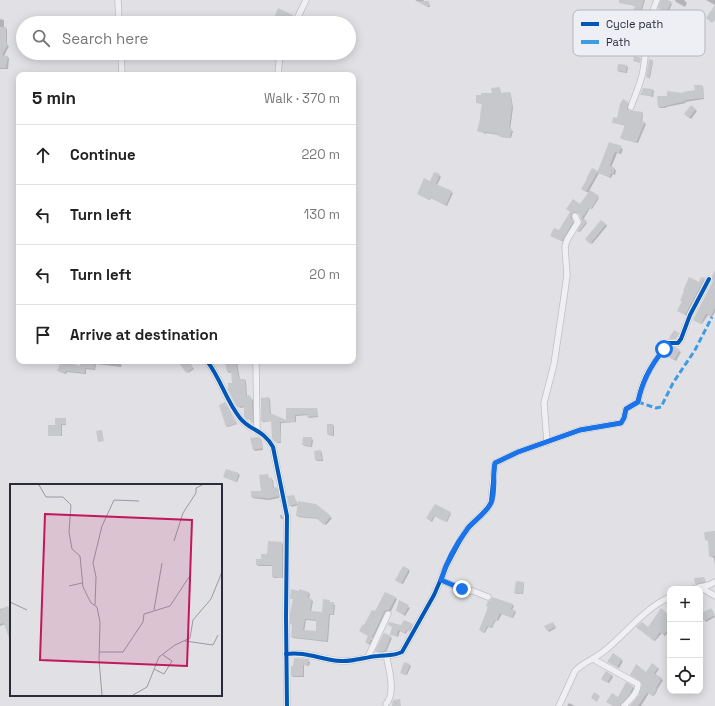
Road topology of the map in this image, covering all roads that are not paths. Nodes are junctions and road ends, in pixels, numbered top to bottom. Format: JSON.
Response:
{"nodes":[{"id":1,"x":118,"y":0,"type":"edge"},
{"id":2,"x":306,"y":0,"type":"edge"},
{"id":3,"x":657,"y":0,"type":"edge"},
{"id":4,"x":653,"y":10,"type":"edge"},
{"id":5,"x":119,"y":16,"type":"edge"},
{"id":6,"x":298,"y":16,"type":"edge"},
{"id":7,"x":644,"y":56,"type":"edge"},
{"id":8,"x":121,"y":60,"type":"edge"},
{"id":9,"x":279,"y":60,"type":"edge"},
{"id":10,"x":122,"y":72,"type":"edge"},
{"id":11,"x":278,"y":72,"type":"edge"},
{"id":12,"x":631,"y":107,"type":"dead end"},
{"id":13,"x":574,"y":216,"type":"dead end"},
{"id":14,"x":709,"y":278,"type":"dead end"},
{"id":15,"x":209,"y":364,"type":"edge"},
{"id":16,"x":256,"y":364,"type":"edge"},
{"id":17,"x":257,"y":430,"type":"junction"},
{"id":18,"x":547,"y":442,"type":"junction"},
{"id":19,"x":441,"y":580,"type":"junction"},
{"id":20,"x":715,"y":582,"type":"edge"},
{"id":21,"x":703,"y":586,"type":"edge"},
{"id":22,"x":703,"y":589,"type":"edge"},
{"id":23,"x":715,"y":596,"type":"edge"},
{"id":24,"x":488,"y":598,"type":"dead end"},
{"id":25,"x":667,"y":599,"type":"edge"},
{"id":26,"x":388,"y":614,"type":"dead end"},
{"id":27,"x":286,"y":654,"type":"junction"},
{"id":28,"x":386,"y":656,"type":"junction"},
{"id":29,"x":368,"y":658,"type":"junction"},
{"id":30,"x":593,"y":659,"type":"junction"},
{"id":31,"x":386,"y":704,"type":"dead end"},
{"id":32,"x":287,"y":706,"type":"edge"},
{"id":33,"x":559,"y":706,"type":"edge"},
{"id":34,"x":624,"y":706,"type":"edge"}],
"edges":[{"from":1,"to":5,"type":"street"},
{"from":2,"to":6,"type":"street"},
{"from":3,"to":4,"type":"street"},
{"from":7,"to":12,"type":"street"},
{"from":8,"to":10,"type":"street"},
{"from":9,"to":11,"type":"street"},
{"from":13,"to":18,"type":"street"},
{"from":14,"to":18,"type":"street"},
{"from":15,"to":17,"type":"street"},
{"from":16,"to":17,"type":"street"},
{"from":17,"to":27,"type":"street"},
{"from":18,"to":19,"type":"street"},
{"from":19,"to":24,"type":"street"},
{"from":19,"to":28,"type":"street"},
{"from":20,"to":21,"type":"street"},
{"from":22,"to":23,"type":"street"},
{"from":25,"to":30,"type":"street"},
{"from":26,"to":29,"type":"street"},
{"from":27,"to":29,"type":"street"},
{"from":27,"to":32,"type":"street"},
{"from":28,"to":29,"type":"street"},
{"from":28,"to":31,"type":"street"},
{"from":30,"to":33,"type":"street"},
{"from":30,"to":34,"type":"street"}]}
